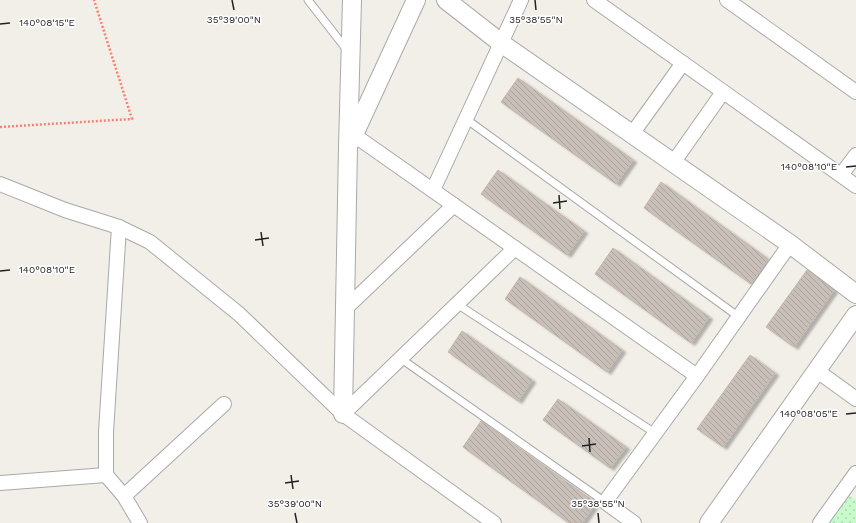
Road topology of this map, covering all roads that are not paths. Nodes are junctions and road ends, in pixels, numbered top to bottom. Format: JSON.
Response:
{"nodes":[{"id":1,"x":308,"y":0,"type":"edge"},
{"id":2,"x":352,"y":0,"type":"edge"},
{"id":3,"x":416,"y":0,"type":"edge"},
{"id":4,"x":446,"y":0,"type":"edge"},
{"id":5,"x":522,"y":0,"type":"edge"},
{"id":6,"x":594,"y":0,"type":"edge"},
{"id":7,"x":727,"y":0,"type":"edge"},
{"id":8,"x":501,"y":43,"type":"junction"},
{"id":9,"x":351,"y":54,"type":"junction"},
{"id":10,"x":683,"y":63,"type":"junction"},
{"id":11,"x":723,"y":92,"type":"junction"},
{"id":12,"x":856,"y":92,"type":"edge"},
{"id":13,"x":466,"y":119,"type":"junction"},
{"id":14,"x":632,"y":134,"type":"junction"},
{"id":15,"x":351,"y":141,"type":"junction"},
{"id":16,"x":856,"y":155,"type":"edge"},
{"id":17,"x":673,"y":163,"type":"junction"},
{"id":18,"x":841,"y":175,"type":"junction"},
{"id":19,"x":0,"y":184,"type":"edge"},
{"id":20,"x":856,"y":186,"type":"edge"},
{"id":21,"x":433,"y":190,"type":"junction"},
{"id":22,"x":454,"y":205,"type":"junction"},
{"id":23,"x":119,"y":227,"type":"junction"},
{"id":24,"x":790,"y":244,"type":"junction"},
{"id":25,"x":515,"y":248,"type":"junction"},
{"id":26,"x":856,"y":294,"type":"edge"},
{"id":27,"x":458,"y":304,"type":"junction"},
{"id":28,"x":345,"y":309,"type":"junction"},
{"id":29,"x":856,"y":315,"type":"edge"},
{"id":30,"x":739,"y":317,"type":"junction"},
{"id":31,"x":400,"y":358,"type":"junction"},
{"id":32,"x":816,"y":370,"type":"junction"},
{"id":33,"x":697,"y":376,"type":"junction"},
{"id":34,"x":856,"y":399,"type":"edge"},
{"id":35,"x":224,"y":404,"type":"dead end"},
{"id":36,"x":343,"y":414,"type":"junction"},
{"id":37,"x":655,"y":433,"type":"junction"},
{"id":38,"x":856,"y":472,"type":"edge"},
{"id":39,"x":106,"y":475,"type":"junction"},
{"id":40,"x":0,"y":483,"type":"edge"},
{"id":41,"x":851,"y":490,"type":"edge"},
{"id":42,"x":124,"y":496,"type":"junction"},
{"id":43,"x":605,"y":502,"type":"junction"},
{"id":44,"x":140,"y":523,"type":"edge"},
{"id":45,"x":494,"y":523,"type":"edge"},
{"id":46,"x":634,"y":523,"type":"edge"},
{"id":47,"x":709,"y":523,"type":"edge"},
{"id":48,"x":820,"y":523,"type":"edge"}],
"edges":[{"from":1,"to":9,"type":"lane"},
{"from":2,"to":9,"type":"street"},
{"from":3,"to":15,"type":"street"},
{"from":4,"to":8,"type":"street"},
{"from":5,"to":8,"type":"street"},
{"from":6,"to":10,"type":"street"},
{"from":7,"to":12,"type":"street"},
{"from":8,"to":13,"type":"street"},
{"from":8,"to":14,"type":"street"},
{"from":9,"to":15,"type":"street"},
{"from":10,"to":11,"type":"street"},
{"from":10,"to":14,"type":"street"},
{"from":11,"to":17,"type":"street"},
{"from":11,"to":18,"type":"street"},
{"from":13,"to":21,"type":"street"},
{"from":13,"to":30,"type":"lane"},
{"from":14,"to":17,"type":"street"},
{"from":15,"to":21,"type":"street"},
{"from":15,"to":28,"type":"street"},
{"from":16,"to":18,"type":"street"},
{"from":17,"to":24,"type":"street"},
{"from":18,"to":20,"type":"street"},
{"from":19,"to":23,"type":"street"},
{"from":21,"to":22,"type":"street"},
{"from":22,"to":25,"type":"street"},
{"from":22,"to":28,"type":"street"},
{"from":23,"to":36,"type":"street"},
{"from":23,"to":39,"type":"street"},
{"from":24,"to":26,"type":"street"},
{"from":24,"to":30,"type":"street"},
{"from":25,"to":27,"type":"street"},
{"from":25,"to":33,"type":"street"},
{"from":27,"to":31,"type":"street"},
{"from":27,"to":37,"type":"lane"},
{"from":28,"to":36,"type":"street"},
{"from":29,"to":32,"type":"street"},
{"from":30,"to":33,"type":"street"},
{"from":31,"to":36,"type":"street"},
{"from":31,"to":43,"type":"lane"},
{"from":32,"to":34,"type":"street"},
{"from":32,"to":47,"type":"street"},
{"from":33,"to":37,"type":"street"},
{"from":35,"to":42,"type":"street"},
{"from":36,"to":45,"type":"street"},
{"from":37,"to":43,"type":"street"},
{"from":38,"to":41,"type":"street"},
{"from":39,"to":40,"type":"street"},
{"from":39,"to":42,"type":"street"},
{"from":41,"to":48,"type":"street"},
{"from":42,"to":44,"type":"street"},
{"from":43,"to":46,"type":"street"}]}
